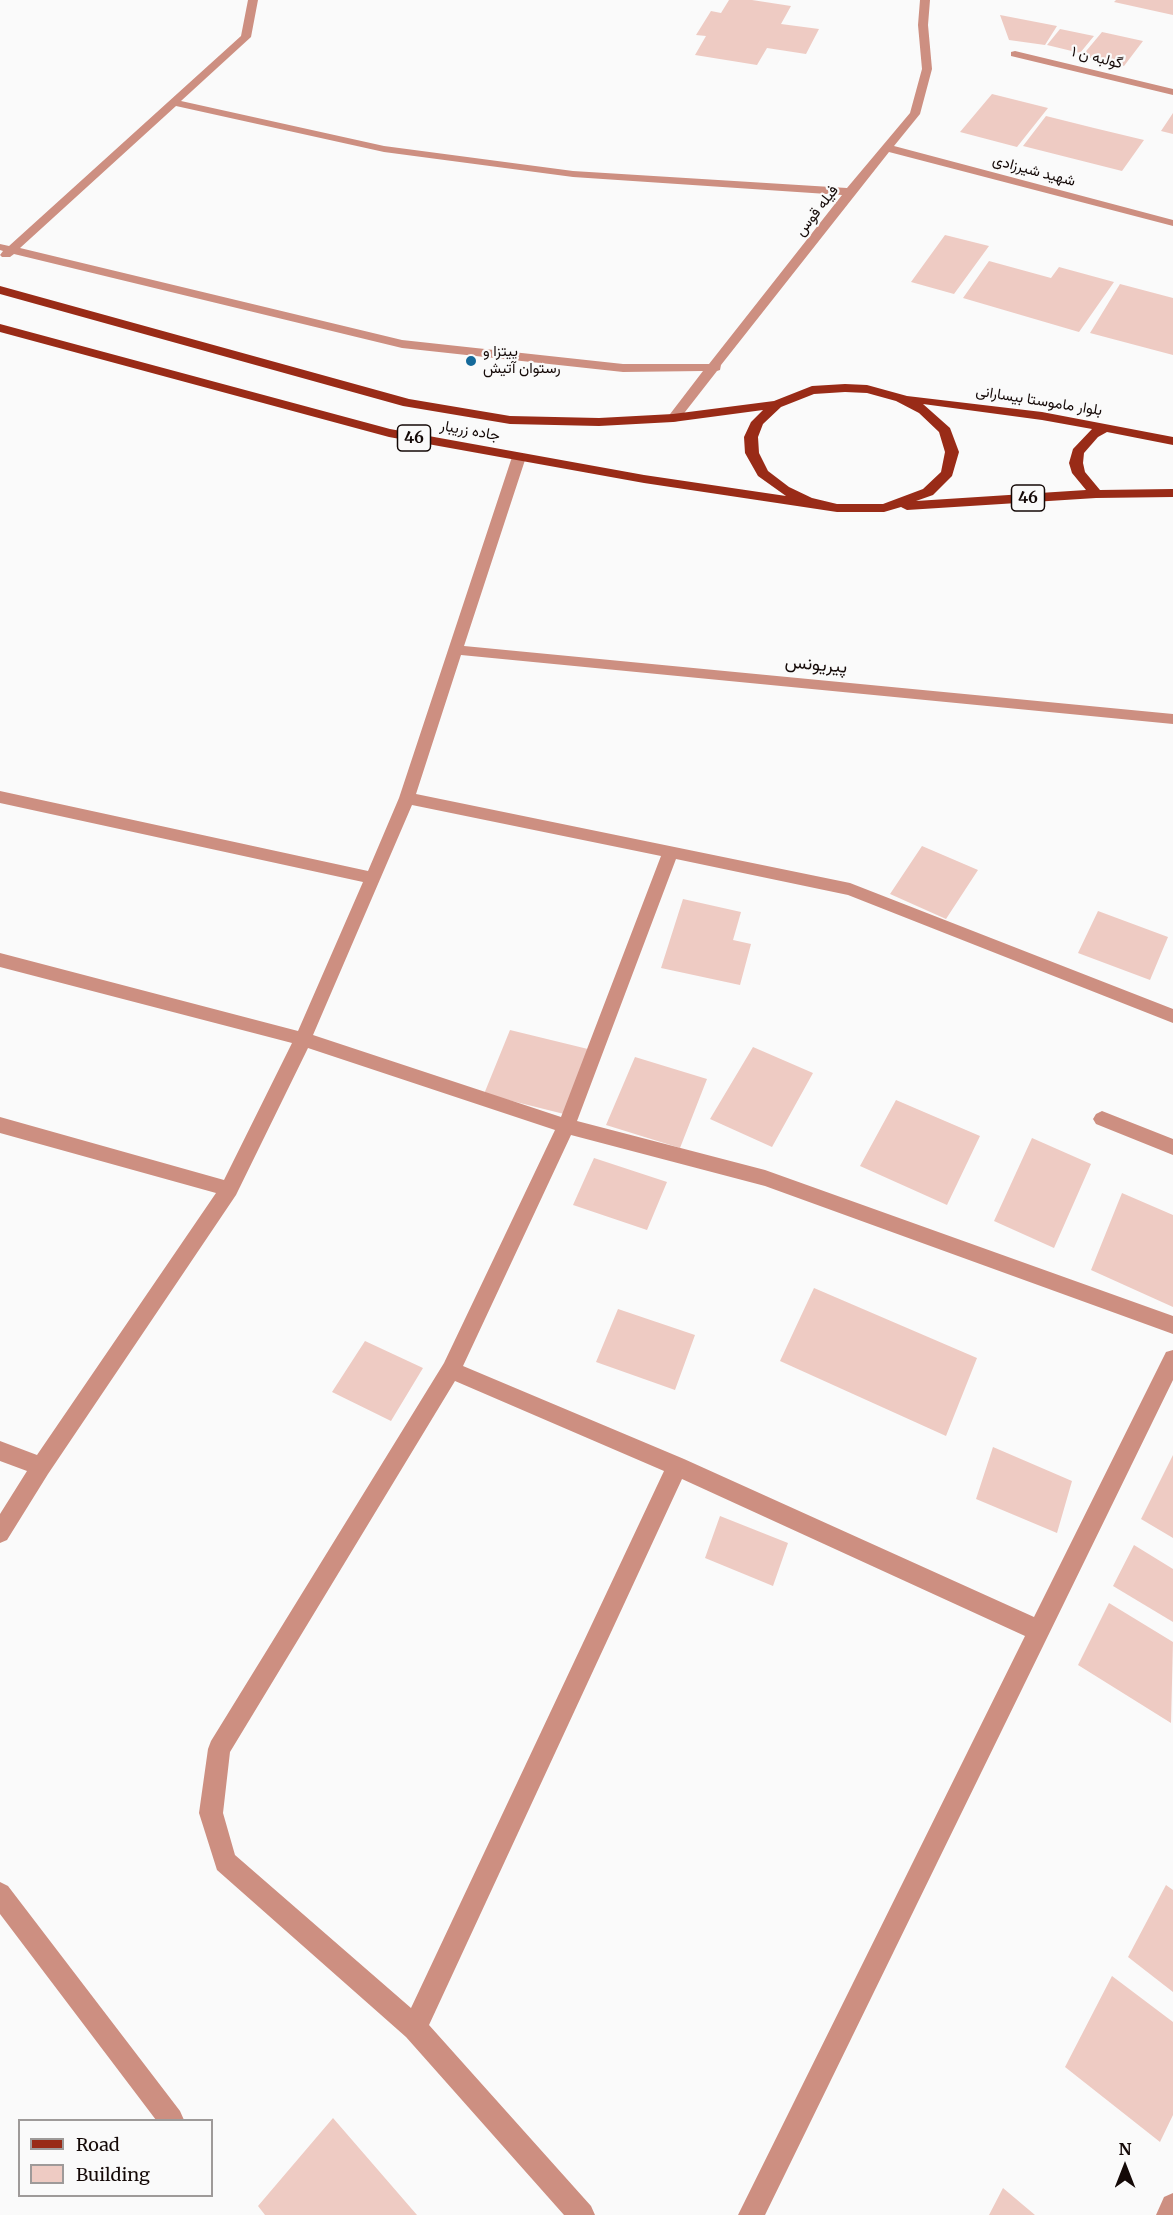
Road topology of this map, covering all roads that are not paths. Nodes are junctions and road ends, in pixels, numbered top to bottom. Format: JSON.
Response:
{"nodes":[{"id":1,"x":253,"y":0,"type":"edge"},
{"id":2,"x":925,"y":0,"type":"edge"},
{"id":3,"x":1015,"y":54,"type":"dead end"},
{"id":4,"x":1173,"y":92,"type":"edge"},
{"id":5,"x":175,"y":103,"type":"junction"},
{"id":6,"x":888,"y":148,"type":"junction"},
{"id":7,"x":850,"y":192,"type":"junction"},
{"id":8,"x":1173,"y":223,"type":"edge"},
{"id":9,"x":5,"y":249,"type":"edge"},
{"id":10,"x":0,"y":260,"type":"edge"},
{"id":11,"x":0,"y":290,"type":"edge"},
{"id":12,"x":0,"y":327,"type":"edge"},
{"id":13,"x":716,"y":366,"type":"junction"},
{"id":14,"x":900,"y":398,"type":"junction"},
{"id":15,"x":776,"y":404,"type":"junction"},
{"id":16,"x":673,"y":418,"type":"junction"},
{"id":17,"x":1106,"y":428,"type":"junction"},
{"id":18,"x":1173,"y":441,"type":"edge"},
{"id":19,"x":519,"y":457,"type":"junction"},
{"id":20,"x":1173,"y":493,"type":"edge"},
{"id":21,"x":1096,"y":494,"type":"junction"},
{"id":22,"x":837,"y":508,"type":"junction"},
{"id":23,"x":884,"y":508,"type":"junction"},
{"id":24,"x":456,"y":650,"type":"junction"},
{"id":25,"x":1173,"y":719,"type":"edge"},
{"id":26,"x":0,"y":797,"type":"edge"},
{"id":27,"x":407,"y":798,"type":"junction"},
{"id":28,"x":671,"y":852,"type":"junction"},
{"id":29,"x":373,"y":878,"type":"junction"},
{"id":30,"x":0,"y":960,"type":"edge"},
{"id":31,"x":1173,"y":1016,"type":"edge"},
{"id":32,"x":303,"y":1039,"type":"junction"},
{"id":33,"x":1102,"y":1119,"type":"dead end"},
{"id":34,"x":0,"y":1125,"type":"edge"},
{"id":35,"x":566,"y":1126,"type":"junction"},
{"id":36,"x":1173,"y":1147,"type":"edge"},
{"id":37,"x":229,"y":1189,"type":"junction"},
{"id":38,"x":1173,"y":1325,"type":"edge"},
{"id":39,"x":1173,"y":1359,"type":"edge"},
{"id":40,"x":451,"y":1370,"type":"junction"},
{"id":41,"x":0,"y":1451,"type":"edge"},
{"id":42,"x":677,"y":1466,"type":"junction"},
{"id":43,"x":41,"y":1467,"type":"junction"},
{"id":44,"x":0,"y":1533,"type":"edge"},
{"id":45,"x":1040,"y":1631,"type":"junction"},
{"id":46,"x":0,"y":1894,"type":"edge"},
{"id":47,"x":415,"y":2028,"type":"junction"},
{"id":48,"x":169,"y":2119,"type":"edge"},
{"id":49,"x":1173,"y":2206,"type":"edge"},
{"id":50,"x":582,"y":2215,"type":"edge"},
{"id":51,"x":751,"y":2215,"type":"edge"},
{"id":52,"x":1169,"y":2215,"type":"edge"}],
"edges":[{"from":1,"to":5,"type":"street"},
{"from":2,"to":6,"type":"street","name":"فیله قوس"},
{"from":3,"to":4,"type":"street","name":"گولبه ن ۱"},
{"from":5,"to":7,"type":"street"},
{"from":5,"to":9,"type":"street"},
{"from":6,"to":7,"type":"street","name":"فیله قوس"},
{"from":6,"to":8,"type":"street","name":"شهید شیرزادی"},
{"from":7,"to":13,"type":"street","name":"فیله قوس"},
{"from":9,"to":10,"type":"street"},
{"from":9,"to":13,"type":"street"},
{"from":11,"to":16,"type":"main road","name":"جاده زریبار","number":"46"},
{"from":12,"to":19,"type":"main road","name":"جاده زریبار","number":"46"},
{"from":13,"to":16,"type":"street","name":"فیله قوس"},
{"from":14,"to":15,"type":"main road","number":"46"},
{"from":14,"to":17,"type":"main road","name":"بلوار ماموستا بیسارانی","number":"46"},
{"from":14,"to":23,"type":"main road","number":"46"},
{"from":15,"to":16,"type":"main road","name":"جاده زریبار","number":"46"},
{"from":15,"to":22,"type":"main road","number":"46"},
{"from":17,"to":18,"type":"main road","name":"بلوار ماموستا بیسارانی","number":"46"},
{"from":17,"to":21,"type":"main road"},
{"from":19,"to":22,"type":"main road","name":"جاده زریبار","number":"46"},
{"from":19,"to":24,"type":"street"},
{"from":20,"to":21,"type":"main road","number":"46"},
{"from":21,"to":23,"type":"main road","number":"46"},
{"from":22,"to":23,"type":"main road","number":"46"},
{"from":24,"to":25,"type":"street","name":"پیریونس"},
{"from":24,"to":27,"type":"street"},
{"from":26,"to":29,"type":"street"},
{"from":27,"to":28,"type":"street"},
{"from":27,"to":29,"type":"street"},
{"from":28,"to":31,"type":"street"},
{"from":28,"to":35,"type":"street"},
{"from":29,"to":32,"type":"street"},
{"from":30,"to":32,"type":"street"},
{"from":32,"to":35,"type":"street"},
{"from":32,"to":37,"type":"street"},
{"from":33,"to":36,"type":"street"},
{"from":34,"to":37,"type":"street"},
{"from":35,"to":38,"type":"street"},
{"from":35,"to":40,"type":"street"},
{"from":37,"to":43,"type":"street"},
{"from":39,"to":45,"type":"street"},
{"from":40,"to":42,"type":"street"},
{"from":40,"to":47,"type":"street"},
{"from":41,"to":43,"type":"street"},
{"from":42,"to":45,"type":"street"},
{"from":42,"to":47,"type":"street"},
{"from":43,"to":44,"type":"street"},
{"from":45,"to":51,"type":"street"},
{"from":46,"to":48,"type":"street"},
{"from":47,"to":50,"type":"street"},
{"from":49,"to":52,"type":"street"}]}
